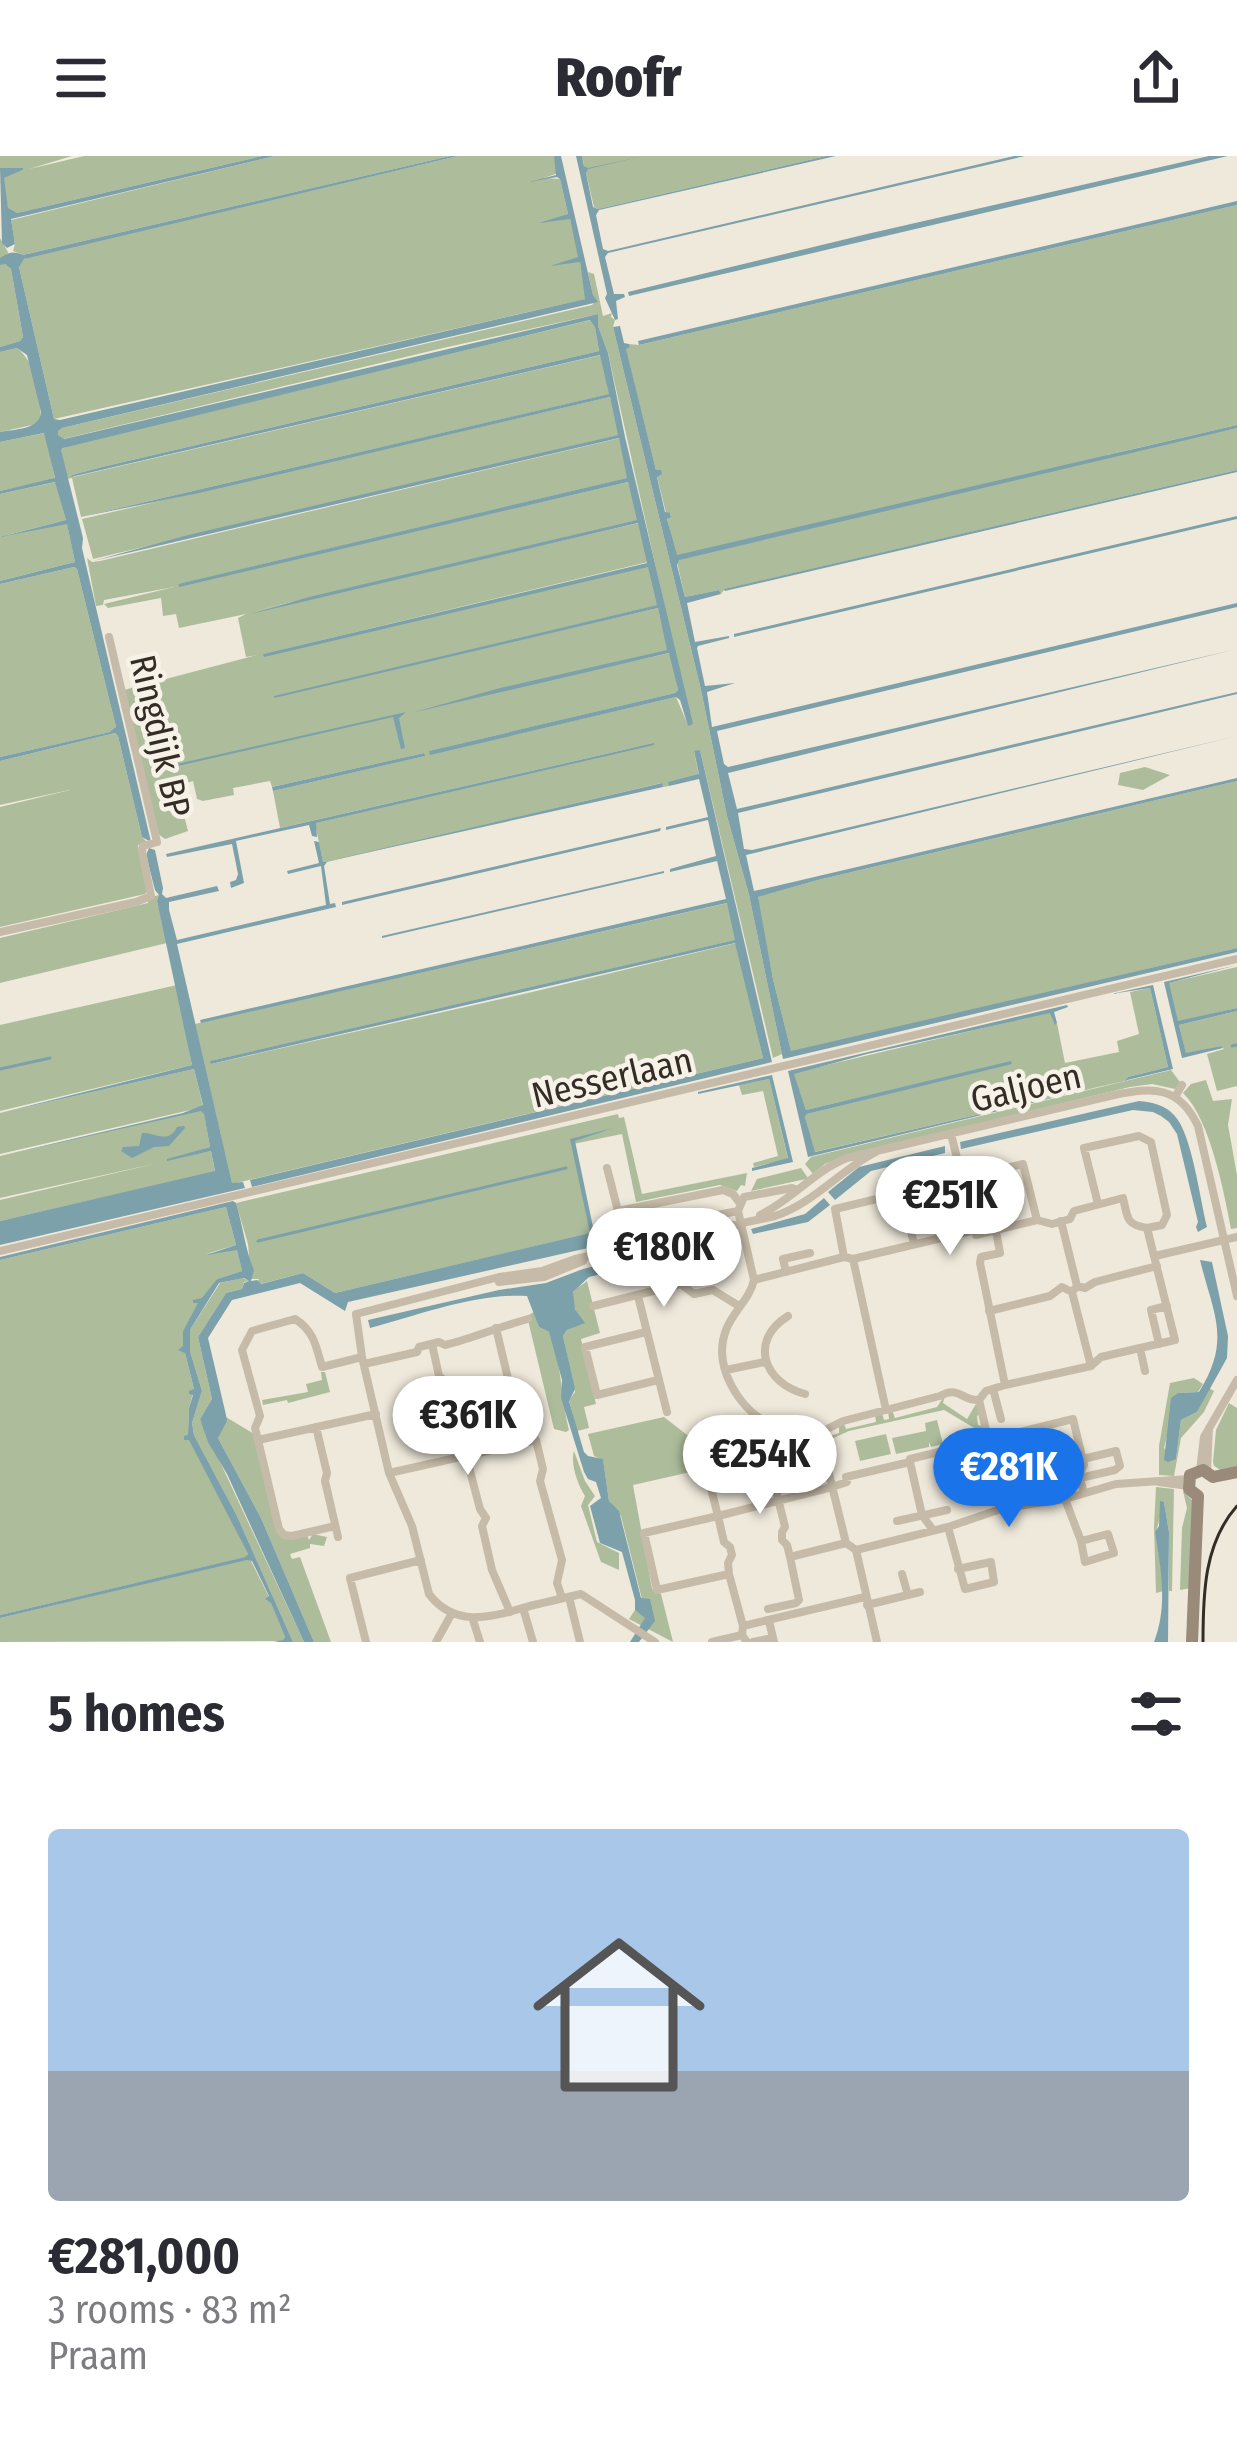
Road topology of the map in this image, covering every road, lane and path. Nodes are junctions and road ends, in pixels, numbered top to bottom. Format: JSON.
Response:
{"nodes":[{"id":1,"x":109,"y":637,"type":"dead end"},
{"id":2,"x":0,"y":932,"type":"edge"},
{"id":3,"x":1237,"y":959,"type":"edge"},
{"id":4,"x":1182,"y":1084,"type":"dead end"},
{"id":5,"x":1175,"y":1097,"type":"junction"},
{"id":6,"x":952,"y":1138,"type":"junction"},
{"id":7,"x":876,"y":1152,"type":"junction"},
{"id":8,"x":608,"y":1168,"type":"dead end"},
{"id":9,"x":962,"y":1179,"type":"junction"},
{"id":10,"x":799,"y":1190,"type":"junction"},
{"id":11,"x":902,"y":1193,"type":"junction"},
{"id":12,"x":1098,"y":1204,"type":"junction"},
{"id":13,"x":739,"y":1206,"type":"junction"},
{"id":14,"x":1037,"y":1220,"type":"junction"},
{"id":15,"x":1061,"y":1221,"type":"junction"},
{"id":16,"x":742,"y":1222,"type":"junction"},
{"id":17,"x":655,"y":1227,"type":"dead end"},
{"id":18,"x":1147,"y":1228,"type":"junction"},
{"id":19,"x":975,"y":1230,"type":"junction"},
{"id":20,"x":996,"y":1231,"type":"junction"},
{"id":21,"x":1237,"y":1237,"type":"edge"},
{"id":22,"x":1225,"y":1240,"type":"junction"},
{"id":23,"x":914,"y":1244,"type":"junction"},
{"id":24,"x":0,"y":1251,"type":"edge"},
{"id":25,"x":810,"y":1252,"type":"dead end"},
{"id":26,"x":849,"y":1258,"type":"junction"},
{"id":27,"x":1156,"y":1261,"type":"junction"},
{"id":28,"x":787,"y":1272,"type":"junction"},
{"id":29,"x":754,"y":1280,"type":"junction"},
{"id":30,"x":1075,"y":1289,"type":"junction"},
{"id":31,"x":638,"y":1296,"type":"junction"},
{"id":32,"x":1237,"y":1296,"type":"edge"},
{"id":33,"x":593,"y":1306,"type":"dead end"},
{"id":34,"x":739,"y":1306,"type":"junction"},
{"id":35,"x":1167,"y":1306,"type":"junction"},
{"id":36,"x":989,"y":1311,"type":"junction"},
{"id":37,"x":788,"y":1316,"type":"dead end"},
{"id":38,"x":528,"y":1319,"type":"dead end"},
{"id":39,"x":496,"y":1328,"type":"junction"},
{"id":40,"x":646,"y":1332,"type":"junction"},
{"id":41,"x":432,"y":1344,"type":"junction"},
{"id":42,"x":1159,"y":1344,"type":"junction"},
{"id":43,"x":1140,"y":1348,"type":"junction"},
{"id":44,"x":363,"y":1360,"type":"junction"},
{"id":45,"x":766,"y":1362,"type":"junction"},
{"id":46,"x":1091,"y":1366,"type":"junction"},
{"id":47,"x":725,"y":1370,"type":"junction"},
{"id":48,"x":1145,"y":1371,"type":"dead end"},
{"id":49,"x":1237,"y":1380,"type":"edge"},
{"id":50,"x":658,"y":1381,"type":"junction"},
{"id":51,"x":1005,"y":1385,"type":"junction"},
{"id":52,"x":993,"y":1389,"type":"junction"},
{"id":53,"x":805,"y":1394,"type":"dead end"},
{"id":54,"x":979,"y":1400,"type":"junction"},
{"id":55,"x":886,"y":1410,"type":"junction"},
{"id":56,"x":667,"y":1412,"type":"dead end"},
{"id":57,"x":376,"y":1414,"type":"junction"},
{"id":58,"x":1001,"y":1419,"type":"dead end"},
{"id":59,"x":316,"y":1427,"type":"junction"},
{"id":60,"x":819,"y":1433,"type":"junction"},
{"id":61,"x":987,"y":1435,"type":"junction"},
{"id":62,"x":258,"y":1440,"type":"junction"},
{"id":63,"x":466,"y":1456,"type":"junction"},
{"id":64,"x":1083,"y":1460,"type":"junction"},
{"id":65,"x":910,"y":1462,"type":"junction"},
{"id":66,"x":770,"y":1466,"type":"dead end"},
{"id":67,"x":706,"y":1469,"type":"dead end"},
{"id":68,"x":389,"y":1474,"type":"junction"},
{"id":69,"x":1237,"y":1475,"type":"edge"},
{"id":70,"x":1079,"y":1477,"type":"junction"},
{"id":71,"x":1202,"y":1482,"type":"junction"},
{"id":72,"x":832,"y":1487,"type":"junction"},
{"id":73,"x":1084,"y":1493,"type":"junction"},
{"id":74,"x":1066,"y":1494,"type":"junction"},
{"id":75,"x":779,"y":1501,"type":"junction"},
{"id":76,"x":1004,"y":1508,"type":"junction"},
{"id":77,"x":946,"y":1510,"type":"dead end"},
{"id":78,"x":922,"y":1515,"type":"junction"},
{"id":79,"x":718,"y":1516,"type":"junction"},
{"id":80,"x":896,"y":1521,"type":"dead end"},
{"id":81,"x":948,"y":1527,"type":"junction"},
{"id":82,"x":933,"y":1530,"type":"junction"},
{"id":83,"x":1081,"y":1540,"type":"junction"},
{"id":84,"x":847,"y":1543,"type":"junction"},
{"id":85,"x":856,"y":1550,"type":"junction"},
{"id":86,"x":790,"y":1557,"type":"junction"},
{"id":87,"x":421,"y":1560,"type":"junction"},
{"id":88,"x":958,"y":1569,"type":"junction"},
{"id":89,"x":729,"y":1574,"type":"junction"},
{"id":90,"x":902,"y":1574,"type":"dead end"},
{"id":91,"x":920,"y":1592,"type":"dead end"},
{"id":92,"x":908,"y":1595,"type":"junction"},
{"id":93,"x":565,"y":1598,"type":"junction"},
{"id":94,"x":866,"y":1601,"type":"junction"},
{"id":95,"x":523,"y":1608,"type":"junction"},
{"id":96,"x":510,"y":1612,"type":"junction"},
{"id":97,"x":452,"y":1613,"type":"junction"},
{"id":98,"x":740,"y":1615,"type":"junction"},
{"id":99,"x":473,"y":1620,"type":"junction"},
{"id":100,"x":769,"y":1621,"type":"junction"},
{"id":101,"x":747,"y":1636,"type":"edge"},
{"id":102,"x":651,"y":1639,"type":"edge"},
{"id":103,"x":774,"y":1640,"type":"edge"},
{"id":104,"x":366,"y":1642,"type":"edge"},
{"id":105,"x":436,"y":1642,"type":"edge"},
{"id":106,"x":479,"y":1642,"type":"edge"},
{"id":107,"x":533,"y":1642,"type":"edge"},
{"id":108,"x":580,"y":1642,"type":"edge"},
{"id":109,"x":712,"y":1642,"type":"edge"},
{"id":110,"x":877,"y":1642,"type":"edge"},
{"id":111,"x":1192,"y":1642,"type":"edge"}],
"edges":[{"from":1,"to":2,"type":"street","name":"Ringdijk BP"},
{"from":3,"to":24,"type":"street","name":"Nesserlaan"},
{"from":4,"to":5,"type":"street"},
{"from":5,"to":6,"type":"street","name":"Galjoen"},
{"from":5,"to":22,"type":"street"},
{"from":6,"to":7,"type":"street","name":"Galjoen"},
{"from":6,"to":9,"type":"street"},
{"from":7,"to":10,"type":"street","name":"Galjoen"},
{"from":7,"to":16,"type":"street","name":"Galjoen"},
{"from":8,"to":13,"type":"street","name":"Galjoen"},
{"from":9,"to":11,"type":"street"},
{"from":9,"to":14,"type":"street"},
{"from":9,"to":19,"type":"street"},
{"from":10,"to":13,"type":"street","name":"Galjoen"},
{"from":10,"to":16,"type":"street","name":"Galjoen"},
{"from":11,"to":23,"type":"street"},
{"from":11,"to":26,"type":"street"},
{"from":12,"to":15,"type":"street"},
{"from":12,"to":18,"type":"street"},
{"from":12,"to":18,"type":"street"},
{"from":13,"to":16,"type":"street"},
{"from":13,"to":17,"type":"street","name":"Galjoen"},
{"from":14,"to":15,"type":"street"},
{"from":14,"to":20,"type":"street"},
{"from":15,"to":30,"type":"street"},
{"from":16,"to":29,"type":"street"},
{"from":16,"to":44,"type":"street","name":"Galjoen"},
{"from":18,"to":27,"type":"street"},
{"from":19,"to":20,"type":"street"},
{"from":19,"to":23,"type":"street"},
{"from":20,"to":36,"type":"street"},
{"from":21,"to":22,"type":"street"},
{"from":22,"to":27,"type":"street"},
{"from":22,"to":32,"type":"street"},
{"from":23,"to":26,"type":"street"},
{"from":25,"to":28,"type":"street"},
{"from":26,"to":28,"type":"street"},
{"from":26,"to":55,"type":"street"},
{"from":27,"to":30,"type":"street"},
{"from":27,"to":35,"type":"street"},
{"from":28,"to":29,"type":"street"},
{"from":29,"to":34,"type":"street"},
{"from":30,"to":36,"type":"street"},
{"from":30,"to":46,"type":"street"},
{"from":31,"to":33,"type":"street"},
{"from":31,"to":34,"type":"street"},
{"from":31,"to":40,"type":"street"},
{"from":34,"to":47,"type":"street"},
{"from":35,"to":42,"type":"street"},
{"from":35,"to":42,"type":"street"},
{"from":36,"to":51,"type":"street"},
{"from":37,"to":45,"type":"street"},
{"from":38,"to":39,"type":"street"},
{"from":39,"to":41,"type":"street"},
{"from":39,"to":41,"type":"street"},
{"from":40,"to":50,"type":"street"},
{"from":40,"to":50,"type":"street"},
{"from":41,"to":44,"type":"street"},
{"from":42,"to":43,"type":"street"},
{"from":43,"to":46,"type":"street"},
{"from":43,"to":48,"type":"street"},
{"from":44,"to":57,"type":"street"},
{"from":44,"to":62,"type":"street"},
{"from":45,"to":47,"type":"street"},
{"from":45,"to":53,"type":"street"},
{"from":46,"to":51,"type":"street"},
{"from":47,"to":60,"type":"street"},
{"from":49,"to":71,"type":"street"},
{"from":50,"to":56,"type":"street"},
{"from":51,"to":52,"type":"street"},
{"from":52,"to":54,"type":"street"},
{"from":52,"to":58,"type":"street"},
{"from":54,"to":55,"type":"street"},
{"from":54,"to":61,"type":"street"},
{"from":55,"to":60,"type":"street"},
{"from":57,"to":59,"type":"street"},
{"from":57,"to":68,"type":"street"},
{"from":59,"to":62,"type":"street"},
{"from":59,"to":62,"type":"street"},
{"from":60,"to":72,"type":"street"},
{"from":61,"to":64,"type":"street"},
{"from":61,"to":65,"type":"street"},
{"from":61,"to":76,"type":"street"},
{"from":63,"to":68,"type":"street"},
{"from":63,"to":93,"type":"street"},
{"from":63,"to":96,"type":"street"},
{"from":64,"to":70,"type":"street"},
{"from":64,"to":70,"type":"street"},
{"from":65,"to":72,"type":"street"},
{"from":65,"to":78,"type":"street"},
{"from":66,"to":75,"type":"street"},
{"from":67,"to":79,"type":"street"},
{"from":68,"to":87,"type":"street"},
{"from":69,"to":71,"type":"street"},
{"from":70,"to":73,"type":"street"},
{"from":70,"to":74,"type":"street"},
{"from":71,"to":73,"type":"street"},
{"from":71,"to":111,"type":"street"},
{"from":72,"to":75,"type":"street"},
{"from":72,"to":84,"type":"street"},
{"from":73,"to":74,"type":"street"},
{"from":74,"to":76,"type":"street"},
{"from":74,"to":83,"type":"street"},
{"from":75,"to":79,"type":"street"},
{"from":75,"to":86,"type":"street"},
{"from":76,"to":81,"type":"street"},
{"from":77,"to":78,"type":"street"},
{"from":78,"to":80,"type":"street"},
{"from":78,"to":82,"type":"street"},
{"from":79,"to":89,"type":"street"},
{"from":79,"to":89,"type":"street"},
{"from":81,"to":82,"type":"street"},
{"from":81,"to":88,"type":"street"},
{"from":82,"to":85,"type":"street"},
{"from":83,"to":83,"type":"street"},
{"from":84,"to":85,"type":"street"},
{"from":84,"to":86,"type":"street"},
{"from":85,"to":94,"type":"street"},
{"from":86,"to":98,"type":"street"},
{"from":87,"to":97,"type":"street"},
{"from":87,"to":104,"type":"street"},
{"from":88,"to":88,"type":"street"},
{"from":89,"to":98,"type":"street"},
{"from":90,"to":92,"type":"street"},
{"from":91,"to":92,"type":"street"},
{"from":92,"to":94,"type":"street"},
{"from":93,"to":95,"type":"street"},
{"from":93,"to":102,"type":"street"},
{"from":93,"to":108,"type":"street"},
{"from":94,"to":100,"type":"street"},
{"from":94,"to":110,"type":"street"},
{"from":95,"to":96,"type":"street"},
{"from":95,"to":107,"type":"street"},
{"from":96,"to":99,"type":"street"},
{"from":97,"to":99,"type":"street"},
{"from":97,"to":105,"type":"street"},
{"from":98,"to":101,"type":"street"},
{"from":99,"to":106,"type":"street"},
{"from":100,"to":101,"type":"street"},
{"from":100,"to":103,"type":"street"},
{"from":101,"to":103,"type":"street"},
{"from":101,"to":109,"type":"street"}]}
